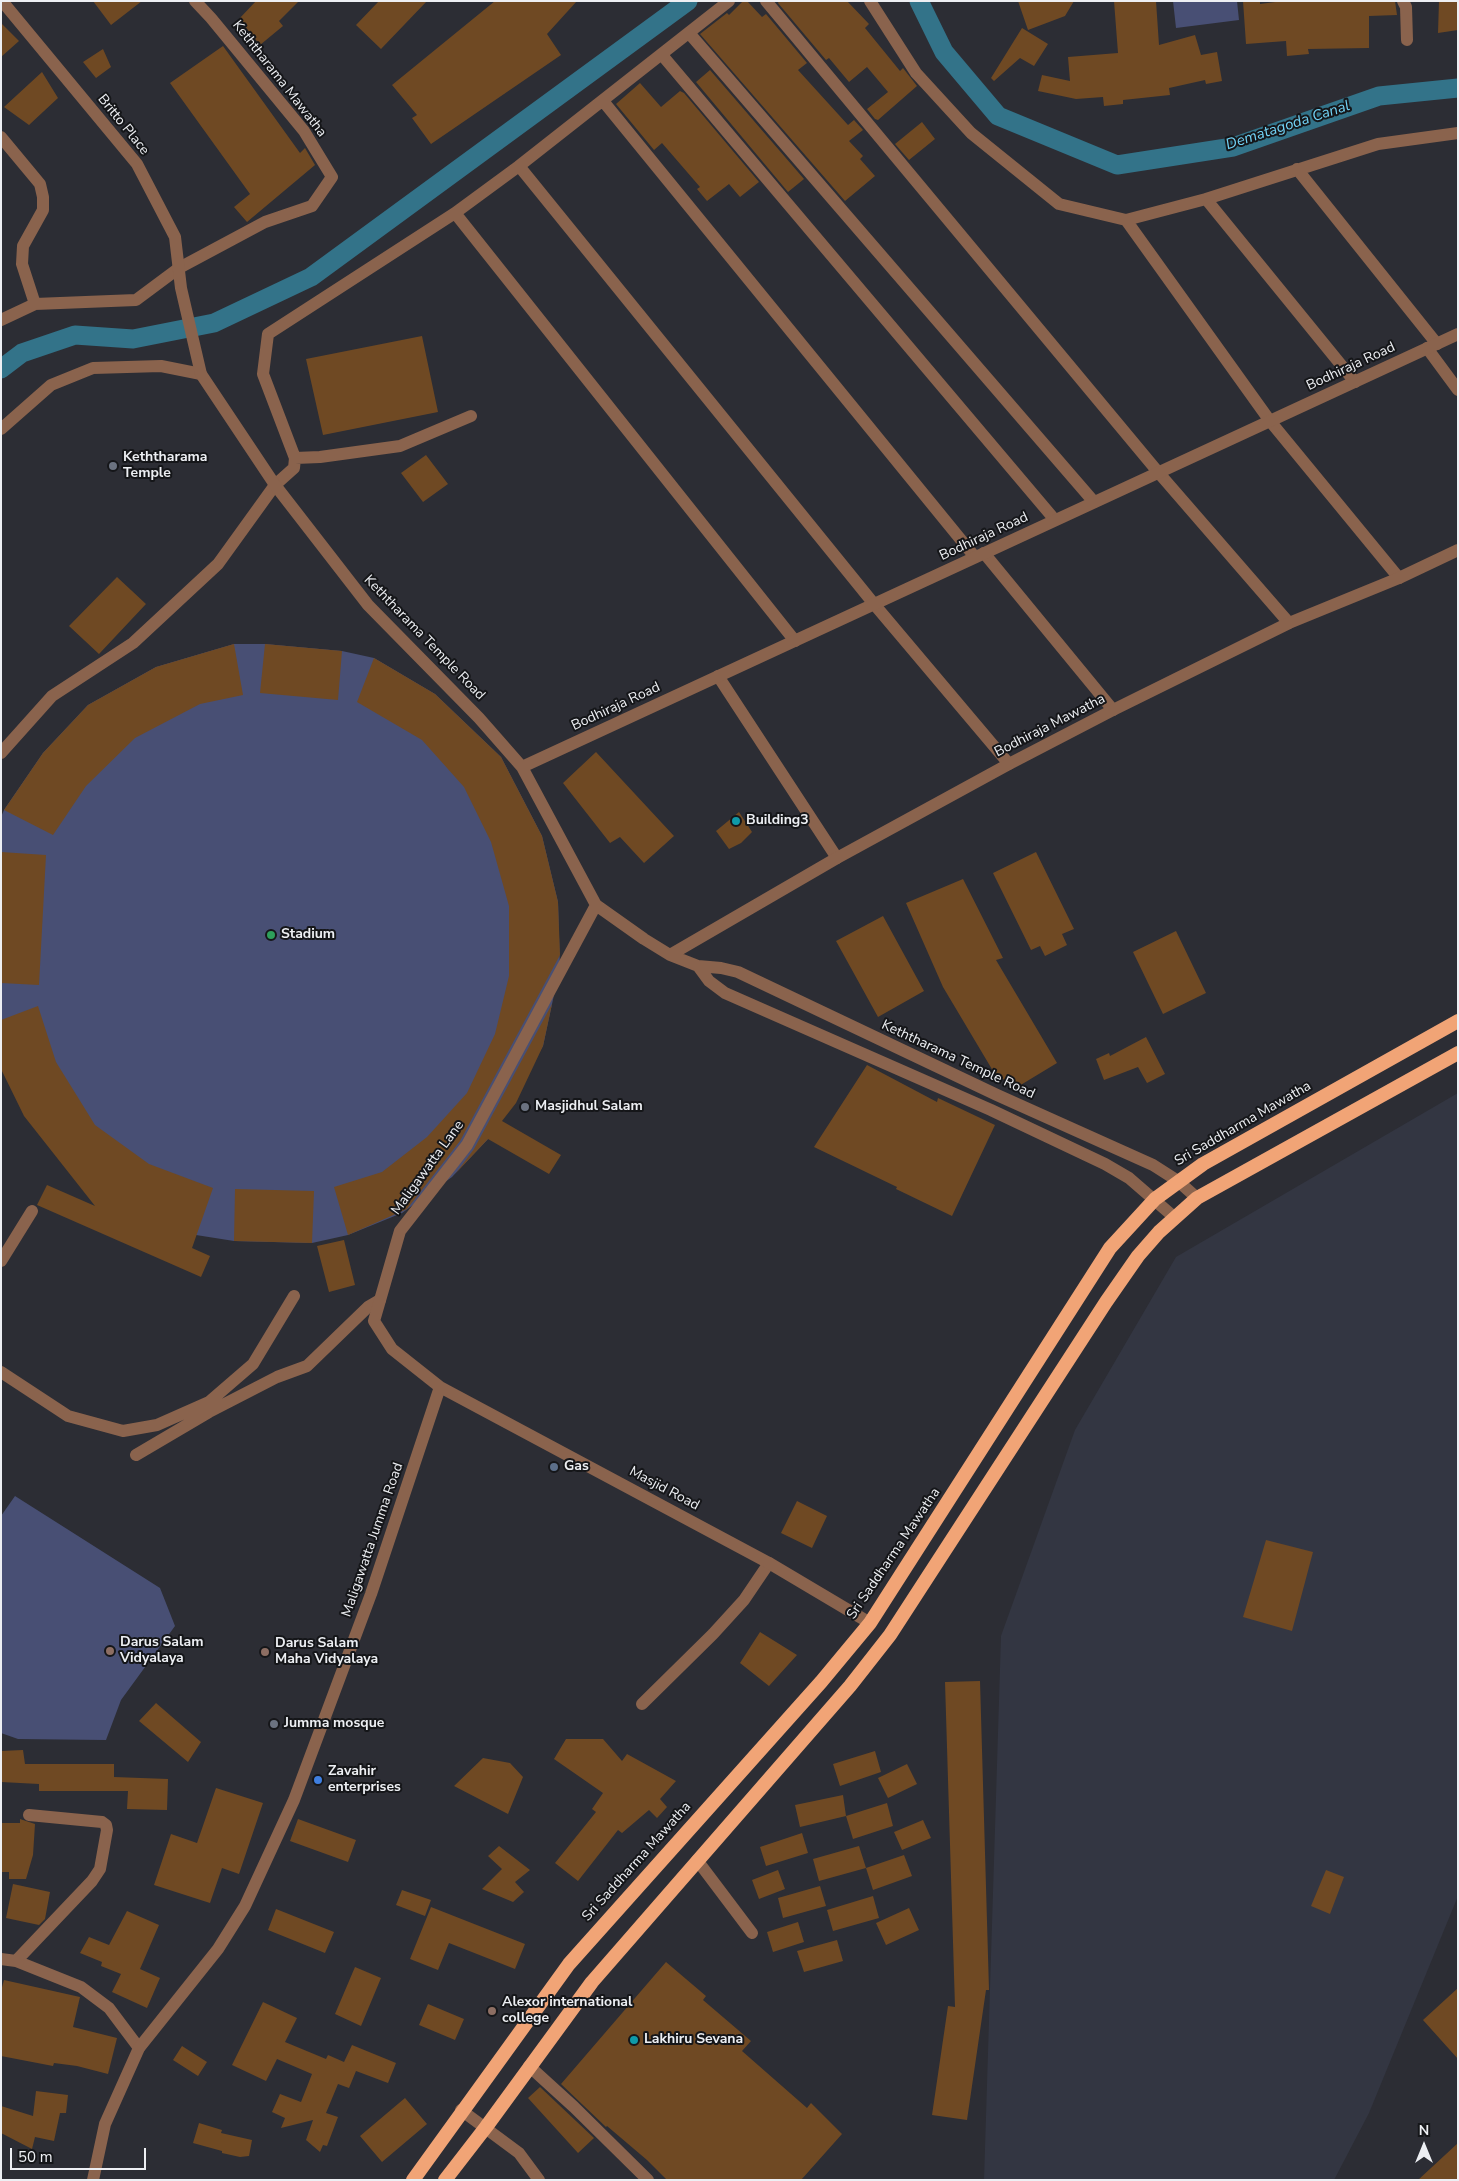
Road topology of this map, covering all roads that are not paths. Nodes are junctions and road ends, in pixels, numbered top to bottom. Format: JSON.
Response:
{"nodes":[{"id":1,"x":2,"y":1,"type":"edge"},
{"id":2,"x":194,"y":1,"type":"edge"},
{"id":3,"x":729,"y":1,"type":"edge"},
{"id":4,"x":766,"y":1,"type":"edge"},
{"id":5,"x":870,"y":1,"type":"edge"},
{"id":6,"x":1404,"y":1,"type":"edge"},
{"id":7,"x":689,"y":34,"type":"junction"},
{"id":8,"x":1407,"y":40,"type":"dead end"},
{"id":9,"x":662,"y":55,"type":"junction"},
{"id":10,"x":603,"y":101,"type":"junction"},
{"id":11,"x":1458,"y":134,"type":"edge"},
{"id":12,"x":1,"y":137,"type":"edge"},
{"id":13,"x":520,"y":166,"type":"junction"},
{"id":14,"x":1297,"y":168,"type":"junction"},
{"id":15,"x":1206,"y":199,"type":"junction"},
{"id":16,"x":455,"y":213,"type":"junction"},
{"id":17,"x":1126,"y":220,"type":"junction"},
{"id":18,"x":178,"y":268,"type":"junction"},
{"id":19,"x":181,"y":288,"type":"joint"},
{"id":20,"x":35,"y":304,"type":"junction"},
{"id":21,"x":1,"y":320,"type":"edge"},
{"id":22,"x":1458,"y":334,"type":"edge"},
{"id":23,"x":1432,"y":346,"type":"junction"},
{"id":24,"x":201,"y":374,"type":"junction"},
{"id":25,"x":1355,"y":382,"type":"junction"},
{"id":26,"x":1458,"y":390,"type":"edge"},
{"id":27,"x":471,"y":416,"type":"dead end"},
{"id":28,"x":1270,"y":421,"type":"junction"},
{"id":29,"x":1,"y":429,"type":"edge"},
{"id":30,"x":296,"y":458,"type":"junction"},
{"id":31,"x":1158,"y":472,"type":"junction"},
{"id":32,"x":275,"y":485,"type":"junction"},
{"id":33,"x":1094,"y":502,"type":"junction"},
{"id":34,"x":1055,"y":520,"type":"junction"},
{"id":35,"x":1458,"y":550,"type":"edge"},
{"id":36,"x":980,"y":555,"type":"junction"},
{"id":37,"x":1399,"y":578,"type":"junction"},
{"id":38,"x":874,"y":604,"type":"junction"},
{"id":39,"x":1290,"y":624,"type":"junction"},
{"id":40,"x":795,"y":641,"type":"junction"},
{"id":41,"x":718,"y":676,"type":"junction"},
{"id":42,"x":1113,"y":710,"type":"junction"},
{"id":43,"x":1,"y":753,"type":"edge"},
{"id":44,"x":1009,"y":764,"type":"junction"},
{"id":45,"x":522,"y":767,"type":"junction"},
{"id":46,"x":837,"y":858,"type":"junction"},
{"id":47,"x":596,"y":905,"type":"junction"},
{"id":48,"x":670,"y":955,"type":"junction"},
{"id":49,"x":698,"y":966,"type":"junction"},
{"id":50,"x":830,"y":1016,"type":"junction"},
{"id":51,"x":1458,"y":1021,"type":"edge"},
{"id":52,"x":817,"y":1034,"type":"junction"},
{"id":53,"x":1458,"y":1053,"type":"edge"},
{"id":54,"x":997,"y":1095,"type":"junction"},
{"id":55,"x":991,"y":1110,"type":"junction"},
{"id":56,"x":1178,"y":1181,"type":"junction"},
{"id":57,"x":1197,"y":1198,"type":"junction"},
{"id":58,"x":1155,"y":1199,"type":"junction"},
{"id":59,"x":32,"y":1211,"type":"dead end"},
{"id":60,"x":1174,"y":1217,"type":"junction"},
{"id":61,"x":1,"y":1261,"type":"edge"},
{"id":62,"x":294,"y":1296,"type":"dead end"},
{"id":63,"x":380,"y":1300,"type":"junction"},
{"id":64,"x":1,"y":1372,"type":"edge"},
{"id":65,"x":440,"y":1387,"type":"junction"},
{"id":66,"x":136,"y":1455,"type":"dead end"},
{"id":67,"x":769,"y":1563,"type":"junction"},
{"id":68,"x":870,"y":1623,"type":"junction"},
{"id":69,"x":642,"y":1704,"type":"dead end"},
{"id":70,"x":29,"y":1815,"type":"dead end"},
{"id":71,"x":697,"y":1860,"type":"junction"},
{"id":72,"x":752,"y":1934,"type":"dead end"},
{"id":73,"x":1,"y":1959,"type":"edge"},
{"id":74,"x":16,"y":1961,"type":"junction"},
{"id":75,"x":139,"y":2048,"type":"junction"},
{"id":76,"x":529,"y":2066,"type":"junction"},
{"id":77,"x":462,"y":2110,"type":"junction"},
{"id":78,"x":486,"y":2127,"type":"junction"},
{"id":79,"x":93,"y":2180,"type":"edge"},
{"id":80,"x":413,"y":2180,"type":"edge"},
{"id":81,"x":445,"y":2180,"type":"edge"},
{"id":82,"x":539,"y":2180,"type":"edge"},
{"id":83,"x":648,"y":2180,"type":"edge"}],
"edges":[{"from":1,"to":18,"type":"street","name":"Britto Place"},
{"from":2,"to":18,"type":"street","name":"Keththarama Mawatha"},
{"from":3,"to":7,"type":"street"},
{"from":4,"to":31,"type":"street"},
{"from":5,"to":17,"type":"street"},
{"from":6,"to":8,"type":"street"},
{"from":7,"to":9,"type":"street"},
{"from":7,"to":33,"type":"street"},
{"from":9,"to":10,"type":"street"},
{"from":9,"to":34,"type":"street"},
{"from":10,"to":13,"type":"street"},
{"from":10,"to":36,"type":"street"},
{"from":11,"to":14,"type":"street"},
{"from":12,"to":20,"type":"street"},
{"from":13,"to":16,"type":"street"},
{"from":13,"to":38,"type":"street"},
{"from":14,"to":15,"type":"street"},
{"from":14,"to":23,"type":"street"},
{"from":15,"to":17,"type":"street"},
{"from":15,"to":25,"type":"street"},
{"from":16,"to":30,"type":"street"},
{"from":16,"to":40,"type":"street"},
{"from":17,"to":28,"type":"street"},
{"from":18,"to":19,"type":"street","name":"Britto Place"},
{"from":18,"to":20,"type":"street"},
{"from":19,"to":24,"type":"street","name":"Keththarama Temple Road"},
{"from":20,"to":21,"type":"street"},
{"from":22,"to":23,"type":"street","name":"Bodhiraja Road"},
{"from":23,"to":25,"type":"street","name":"Bodhiraja Road"},
{"from":23,"to":26,"type":"street"},
{"from":24,"to":29,"type":"street"},
{"from":24,"to":32,"type":"street","name":"Keththarama Temple Road"},
{"from":25,"to":28,"type":"street","name":"Bodhiraja Road"},
{"from":27,"to":30,"type":"street"},
{"from":28,"to":31,"type":"street","name":"Bodhiraja Road"},
{"from":28,"to":37,"type":"street"},
{"from":30,"to":32,"type":"street"},
{"from":31,"to":33,"type":"street","name":"Bodhiraja Road"},
{"from":31,"to":39,"type":"street"},
{"from":32,"to":43,"type":"street"},
{"from":32,"to":45,"type":"street","name":"Keththarama Temple Road"},
{"from":33,"to":34,"type":"street","name":"Bodhiraja Road"},
{"from":34,"to":36,"type":"street","name":"Bodhiraja Road"},
{"from":35,"to":37,"type":"street","name":"Bodhiraja Mawatha"},
{"from":36,"to":38,"type":"street","name":"Bodhiraja Road"},
{"from":36,"to":42,"type":"street"},
{"from":37,"to":39,"type":"street","name":"Bodhiraja Mawatha"},
{"from":38,"to":40,"type":"street","name":"Bodhiraja Road"},
{"from":38,"to":44,"type":"street"},
{"from":39,"to":42,"type":"street","name":"Bodhiraja Mawatha"},
{"from":40,"to":41,"type":"street","name":"Bodhiraja Road"},
{"from":41,"to":45,"type":"street","name":"Bodhiraja Road"},
{"from":41,"to":46,"type":"street"},
{"from":42,"to":44,"type":"street","name":"Bodhiraja Mawatha"},
{"from":44,"to":46,"type":"street","name":"Bodhiraja Mawatha"},
{"from":45,"to":47,"type":"street","name":"Keththarama Temple Road"},
{"from":46,"to":48,"type":"street","name":"Bodhiraja Mawatha"},
{"from":47,"to":48,"type":"street","name":"Keththarama Temple Road"},
{"from":47,"to":63,"type":"street","name":"Maligawatta Lane"},
{"from":48,"to":49,"type":"street","name":"Keththarama Temple Road"},
{"from":49,"to":50,"type":"street","name":"Keththarama Temple Road"},
{"from":49,"to":52,"type":"street","name":"Keththarama Temple Road"},
{"from":50,"to":52,"type":"street"},
{"from":50,"to":54,"type":"street","name":"Keththarama Temple Road"},
{"from":51,"to":56,"type":"highway","name":"Sri Saddharma Mawatha"},
{"from":52,"to":55,"type":"street","name":"Keththarama Temple Road"},
{"from":53,"to":57,"type":"highway"},
{"from":54,"to":55,"type":"street"},
{"from":54,"to":56,"type":"street","name":"Keththarama Temple Road"},
{"from":55,"to":58,"type":"street","name":"Keththarama Temple Road"},
{"from":56,"to":57,"type":"street","name":"Keththarama Temple Road"},
{"from":56,"to":58,"type":"highway","name":"Sri Saddharma Mawatha"},
{"from":57,"to":60,"type":"highway"},
{"from":58,"to":60,"type":"street","name":"Keththarama Temple Road"},
{"from":58,"to":68,"type":"highway","name":"Sri Saddharma Mawatha"},
{"from":59,"to":61,"type":"street"},
{"from":60,"to":71,"type":"highway"},
{"from":62,"to":64,"type":"street"},
{"from":63,"to":65,"type":"street","name":"Maligawatta Lane"},
{"from":63,"to":66,"type":"street"},
{"from":65,"to":67,"type":"street","name":"Masjid Road"},
{"from":65,"to":75,"type":"street","name":"Maligawatta Jumma Road"},
{"from":67,"to":68,"type":"street","name":"Masjid Road"},
{"from":67,"to":69,"type":"street"},
{"from":68,"to":77,"type":"highway","name":"Sri Saddharma Mawatha"},
{"from":70,"to":74,"type":"street"},
{"from":71,"to":72,"type":"street"},
{"from":71,"to":76,"type":"highway"},
{"from":73,"to":74,"type":"street"},
{"from":74,"to":75,"type":"street"},
{"from":75,"to":79,"type":"street","name":"Maligawatta Jumma Road"},
{"from":76,"to":78,"type":"highway"},
{"from":76,"to":83,"type":"street"},
{"from":77,"to":78,"type":"street"},
{"from":77,"to":80,"type":"highway","name":"Sri Saddharma Mawatha"},
{"from":78,"to":81,"type":"highway"},
{"from":78,"to":82,"type":"street"}]}
